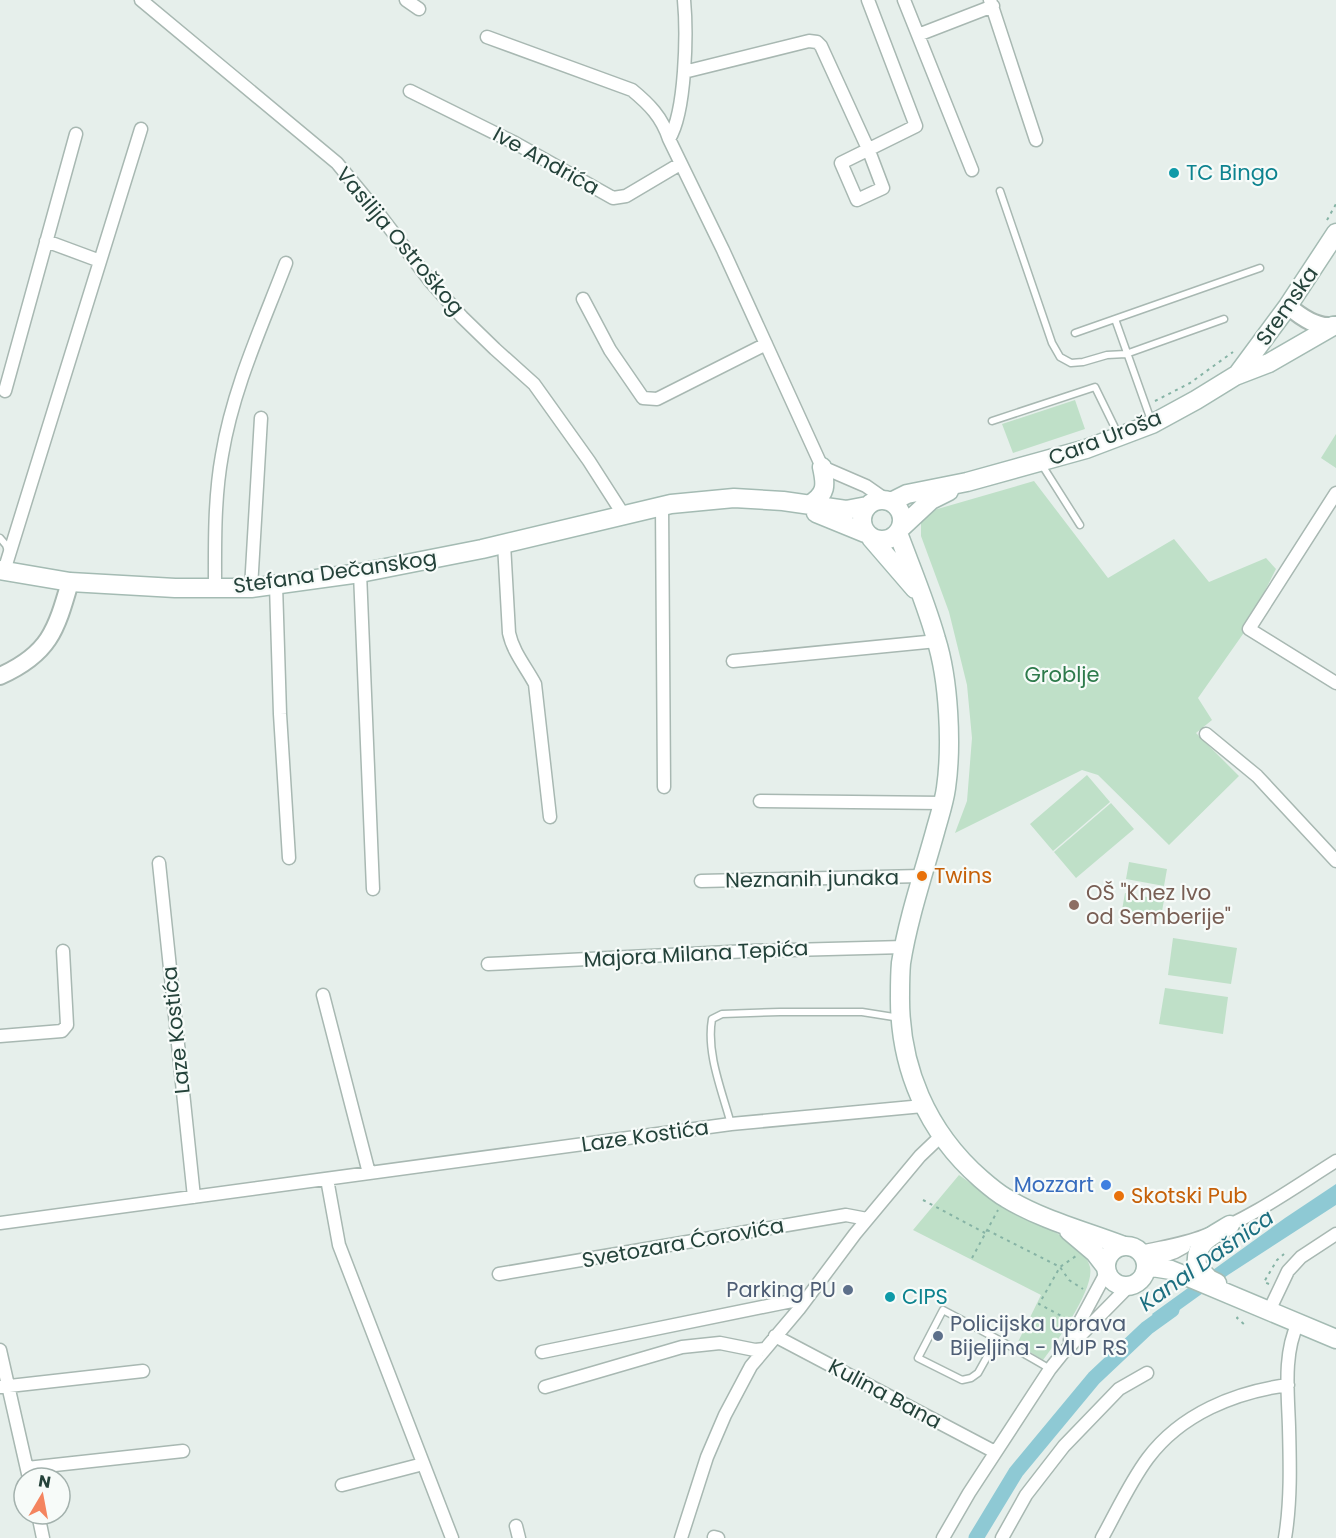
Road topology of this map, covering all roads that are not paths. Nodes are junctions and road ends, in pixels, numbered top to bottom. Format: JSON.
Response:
{"nodes":[{"id":1,"x":141,"y":0,"type":"edge"},
{"id":2,"x":406,"y":0,"type":"edge"},
{"id":3,"x":684,"y":0,"type":"edge"},
{"id":4,"x":868,"y":0,"type":"edge"},
{"id":5,"x":904,"y":0,"type":"edge"},
{"id":6,"x":991,"y":3,"type":"edge"},
{"id":7,"x":419,"y":9,"type":"dead end"},
{"id":8,"x":918,"y":35,"type":"junction"},
{"id":9,"x":487,"y":37,"type":"dead end"},
{"id":10,"x":684,"y":72,"type":"junction"},
{"id":11,"x":410,"y":92,"type":"dead end"},
{"id":12,"x":141,"y":129,"type":"dead end"},
{"id":13,"x":76,"y":134,"type":"dead end"},
{"id":14,"x":669,"y":139,"type":"junction"},
{"id":15,"x":1036,"y":140,"type":"dead end"},
{"id":16,"x":680,"y":164,"type":"junction"},
{"id":17,"x":972,"y":170,"type":"dead end"},
{"id":18,"x":1000,"y":191,"type":"dead end"},
{"id":19,"x":1330,"y":229,"type":"edge"},
{"id":20,"x":46,"y":241,"type":"junction"},
{"id":21,"x":100,"y":261,"type":"junction"},
{"id":22,"x":286,"y":263,"type":"dead end"},
{"id":23,"x":1260,"y":268,"type":"dead end"},
{"id":24,"x":583,"y":299,"type":"dead end"},
{"id":25,"x":1288,"y":306,"type":"junction"},
{"id":26,"x":1115,"y":319,"type":"junction"},
{"id":27,"x":1224,"y":319,"type":"dead end"},
{"id":28,"x":1335,"y":326,"type":"edge"},
{"id":29,"x":1074,"y":333,"type":"dead end"},
{"id":30,"x":766,"y":344,"type":"junction"},
{"id":31,"x":1126,"y":354,"type":"junction"},
{"id":32,"x":1235,"y":376,"type":"junction"},
{"id":33,"x":5,"y":391,"type":"dead end"},
{"id":34,"x":261,"y":418,"type":"dead end"},
{"id":35,"x":992,"y":421,"type":"dead end"},
{"id":36,"x":1152,"y":423,"type":"junction"},
{"id":37,"x":1119,"y":436,"type":"junction"},
{"id":38,"x":1040,"y":463,"type":"junction"},
{"id":39,"x":822,"y":467,"type":"junction"},
{"id":40,"x":967,"y":482,"type":"junction"},
{"id":41,"x":1336,"y":494,"type":"edge"},
{"id":42,"x":783,"y":501,"type":"junction"},
{"id":43,"x":879,"y":503,"type":"junction"},
{"id":44,"x":662,"y":505,"type":"junction"},
{"id":45,"x":809,"y":505,"type":"junction"},
{"id":46,"x":623,"y":514,"type":"junction"},
{"id":47,"x":1080,"y":525,"type":"dead end"},
{"id":48,"x":900,"y":530,"type":"junction"},
{"id":49,"x":868,"y":535,"type":"junction"},
{"id":50,"x":0,"y":538,"type":"edge"},
{"id":51,"x":504,"y":544,"type":"junction"},
{"id":52,"x":4,"y":566,"type":"edge"},
{"id":53,"x":360,"y":573,"type":"junction"},
{"id":54,"x":70,"y":582,"type":"junction"},
{"id":55,"x":276,"y":585,"type":"junction"},
{"id":56,"x":251,"y":588,"type":"junction"},
{"id":57,"x":215,"y":589,"type":"junction"},
{"id":58,"x":922,"y":597,"type":"junction"},
{"id":59,"x":937,"y":641,"type":"junction"},
{"id":60,"x":734,"y":661,"type":"dead end"},
{"id":61,"x":0,"y":676,"type":"edge"},
{"id":62,"x":1336,"y":683,"type":"edge"},
{"id":63,"x":1206,"y":734,"type":"dead end"},
{"id":64,"x":664,"y":788,"type":"dead end"},
{"id":65,"x":760,"y":801,"type":"dead end"},
{"id":66,"x":943,"y":803,"type":"junction"},
{"id":67,"x":550,"y":817,"type":"dead end"},
{"id":68,"x":289,"y":858,"type":"dead end"},
{"id":69,"x":1336,"y":861,"type":"edge"},
{"id":70,"x":159,"y":863,"type":"dead end"},
{"id":71,"x":922,"y":876,"type":"junction"},
{"id":72,"x":701,"y":881,"type":"dead end"},
{"id":73,"x":373,"y":889,"type":"dead end"},
{"id":74,"x":904,"y":947,"type":"junction"},
{"id":75,"x":63,"y":951,"type":"dead end"},
{"id":76,"x":488,"y":964,"type":"dead end"},
{"id":77,"x":323,"y":995,"type":"dead end"},
{"id":78,"x":900,"y":1018,"type":"junction"},
{"id":79,"x":0,"y":1036,"type":"edge"},
{"id":80,"x":923,"y":1106,"type":"junction"},
{"id":81,"x":731,"y":1124,"type":"junction"},
{"id":82,"x":941,"y":1136,"type":"junction"},
{"id":83,"x":1336,"y":1161,"type":"edge"},
{"id":84,"x":369,"y":1173,"type":"junction"},
{"id":85,"x":327,"y":1179,"type":"junction"},
{"id":86,"x":194,"y":1197,"type":"junction"},
{"id":87,"x":867,"y":1219,"type":"junction"},
{"id":88,"x":1059,"y":1222,"type":"junction"},
{"id":89,"x":0,"y":1223,"type":"edge"},
{"id":90,"x":1230,"y":1225,"type":"junction"},
{"id":91,"x":1336,"y":1234,"type":"edge"},
{"id":92,"x":1124,"y":1246,"type":"junction"},
{"id":93,"x":1106,"y":1269,"type":"junction"},
{"id":94,"x":1141,"y":1269,"type":"junction"},
{"id":95,"x":499,"y":1274,"type":"dead end"},
{"id":96,"x":1196,"y":1275,"type":"junction"},
{"id":97,"x":801,"y":1305,"type":"junction"},
{"id":98,"x":1269,"y":1311,"type":"junction"},
{"id":99,"x":1298,"y":1323,"type":"junction"},
{"id":100,"x":775,"y":1336,"type":"junction"},
{"id":101,"x":997,"y":1339,"type":"junction"},
{"id":102,"x":1336,"y":1339,"type":"edge"},
{"id":103,"x":765,"y":1349,"type":"junction"},
{"id":104,"x":0,"y":1350,"type":"edge"},
{"id":105,"x":542,"y":1352,"type":"dead end"},
{"id":106,"x":1062,"y":1354,"type":"junction"},
{"id":107,"x":1050,"y":1369,"type":"junction"},
{"id":108,"x":143,"y":1371,"type":"dead end"},
{"id":109,"x":1147,"y":1373,"type":"dead end"},
{"id":110,"x":1288,"y":1385,"type":"junction"},
{"id":111,"x":4,"y":1387,"type":"edge"},
{"id":112,"x":545,"y":1387,"type":"dead end"},
{"id":113,"x":183,"y":1450,"type":"dead end"},
{"id":114,"x":995,"y":1452,"type":"junction"},
{"id":115,"x":423,"y":1464,"type":"junction"},
{"id":116,"x":26,"y":1466,"type":"edge"},
{"id":117,"x":72,"y":1466,"type":"edge"},
{"id":118,"x":342,"y":1485,"type":"dead end"},
{"id":119,"x":452,"y":1538,"type":"edge"},
{"id":120,"x":681,"y":1538,"type":"edge"},
{"id":121,"x":943,"y":1538,"type":"edge"},
{"id":122,"x":1002,"y":1538,"type":"edge"},
{"id":123,"x":1102,"y":1538,"type":"edge"},
{"id":124,"x":1285,"y":1538,"type":"edge"}],
"edges":[{"from":1,"to":46,"type":"street","name":"Vasilija Ostroškog"},
{"from":2,"to":7,"type":"street"},
{"from":3,"to":10,"type":"street"},
{"from":4,"to":10,"type":"street"},
{"from":5,"to":8,"type":"street"},
{"from":6,"to":8,"type":"street"},
{"from":6,"to":15,"type":"street"},
{"from":8,"to":17,"type":"street"},
{"from":9,"to":14,"type":"street"},
{"from":10,"to":14,"type":"street"},
{"from":11,"to":16,"type":"street","name":"Ive Andrića"},
{"from":12,"to":21,"type":"street"},
{"from":13,"to":20,"type":"street"},
{"from":14,"to":16,"type":"street"},
{"from":16,"to":30,"type":"street"},
{"from":18,"to":31,"type":"lane"},
{"from":19,"to":25,"type":"main road","name":"Sremska"},
{"from":20,"to":21,"type":"street"},
{"from":20,"to":33,"type":"street"},
{"from":21,"to":52,"type":"street"},
{"from":22,"to":57,"type":"street"},
{"from":23,"to":26,"type":"lane"},
{"from":24,"to":30,"type":"street"},
{"from":25,"to":28,"type":"street"},
{"from":25,"to":32,"type":"main road","name":"Sremska"},
{"from":26,"to":29,"type":"lane"},
{"from":26,"to":31,"type":"lane"},
{"from":27,"to":31,"type":"lane"},
{"from":28,"to":32,"type":"main road"},
{"from":30,"to":39,"type":"street"},
{"from":31,"to":36,"type":"lane"},
{"from":32,"to":36,"type":"main road","name":"Cara Uroša"},
{"from":34,"to":56,"type":"street"},
{"from":35,"to":37,"type":"lane"},
{"from":36,"to":37,"type":"main road","name":"Cara Uroša"},
{"from":37,"to":38,"type":"main road","name":"Cara Uroša"},
{"from":38,"to":40,"type":"main road","name":"Cara Uroša"},
{"from":38,"to":47,"type":"lane"},
{"from":39,"to":43,"type":"street"},
{"from":39,"to":45,"type":"main road"},
{"from":40,"to":43,"type":"main road"},
{"from":40,"to":48,"type":"main road"},
{"from":41,"to":62,"type":"street"},
{"from":42,"to":44,"type":"main road","name":"Stefana Dečanskog"},
{"from":42,"to":45,"type":"main road"},
{"from":42,"to":49,"type":"main road"},
{"from":43,"to":45,"type":"main road"},
{"from":43,"to":48,"type":"main road"},
{"from":43,"to":49,"type":"main road"},
{"from":44,"to":46,"type":"main road","name":"Stefana Dečanskog"},
{"from":44,"to":64,"type":"street"},
{"from":46,"to":51,"type":"main road","name":"Stefana Dečanskog"},
{"from":48,"to":49,"type":"main road"},
{"from":48,"to":58,"type":"main road","name":"Neznanih junaka"},
{"from":49,"to":58,"type":"main road"},
{"from":50,"to":52,"type":"lane"},
{"from":51,"to":53,"type":"main road","name":"Stefana Dečanskog"},
{"from":51,"to":67,"type":"street"},
{"from":52,"to":54,"type":"main road","name":"Stefana Dečanskog"},
{"from":53,"to":55,"type":"main road","name":"Stefana Dečanskog"},
{"from":53,"to":73,"type":"street"},
{"from":54,"to":57,"type":"main road","name":"Stefana Dečanskog"},
{"from":54,"to":61,"type":"street"},
{"from":55,"to":56,"type":"main road","name":"Stefana Dečanskog"},
{"from":55,"to":68,"type":"street"},
{"from":56,"to":57,"type":"main road","name":"Stefana Dečanskog"},
{"from":58,"to":59,"type":"main road","name":"Neznanih junaka"},
{"from":59,"to":60,"type":"street"},
{"from":59,"to":66,"type":"main road","name":"Neznanih junaka"},
{"from":63,"to":69,"type":"street"},
{"from":65,"to":66,"type":"street"},
{"from":66,"to":71,"type":"main road","name":"Neznanih junaka"},
{"from":70,"to":86,"type":"street","name":"Laze Kostića"},
{"from":71,"to":72,"type":"street","name":"Neznanih junaka"},
{"from":71,"to":74,"type":"main road","name":"Neznanih junaka"},
{"from":74,"to":76,"type":"street","name":"Majora Milana Tepića"},
{"from":74,"to":78,"type":"main road","name":"Neznanih junaka"},
{"from":75,"to":79,"type":"street"},
{"from":77,"to":84,"type":"street"},
{"from":78,"to":80,"type":"main road","name":"Neznanih junaka"},
{"from":78,"to":81,"type":"lane"},
{"from":80,"to":81,"type":"street","name":"Laze Kostića"},
{"from":80,"to":82,"type":"main road","name":"Neznanih junaka"},
{"from":81,"to":84,"type":"street","name":"Laze Kostića"},
{"from":82,"to":87,"type":"street"},
{"from":82,"to":88,"type":"main road","name":"Neznanih junaka"},
{"from":83,"to":90,"type":"street"},
{"from":84,"to":85,"type":"street","name":"Laze Kostića"},
{"from":85,"to":86,"type":"street","name":"Laze Kostića"},
{"from":85,"to":115,"type":"street"},
{"from":86,"to":89,"type":"street","name":"Laze Kostića"},
{"from":87,"to":95,"type":"street","name":"Svetozara Ćorovića"},
{"from":87,"to":97,"type":"street"},
{"from":88,"to":92,"type":"main road"},
{"from":88,"to":93,"type":"main road"},
{"from":90,"to":94,"type":"street"},
{"from":90,"to":96,"type":"main road"},
{"from":91,"to":98,"type":"street"},
{"from":92,"to":93,"type":"main road"},
{"from":92,"to":94,"type":"main road"},
{"from":93,"to":94,"type":"main road"},
{"from":93,"to":106,"type":"street"},
{"from":94,"to":96,"type":"main road"},
{"from":94,"to":106,"type":"street"},
{"from":96,"to":98,"type":"main road"},
{"from":97,"to":100,"type":"street"},
{"from":97,"to":105,"type":"street"},
{"from":98,"to":99,"type":"main road"},
{"from":99,"to":102,"type":"main road"},
{"from":99,"to":110,"type":"street"},
{"from":100,"to":103,"type":"street"},
{"from":100,"to":114,"type":"street","name":"Kulina Bana"},
{"from":101,"to":101,"type":"lane"},
{"from":101,"to":107,"type":"lane"},
{"from":103,"to":112,"type":"street"},
{"from":103,"to":120,"type":"street"},
{"from":104,"to":111,"type":"street"},
{"from":106,"to":107,"type":"street"},
{"from":107,"to":114,"type":"street"},
{"from":108,"to":111,"type":"street"},
{"from":109,"to":122,"type":"street"},
{"from":110,"to":123,"type":"street"},
{"from":110,"to":124,"type":"street"},
{"from":111,"to":116,"type":"street"},
{"from":113,"to":117,"type":"street"},
{"from":114,"to":121,"type":"street"},
{"from":115,"to":118,"type":"street"},
{"from":115,"to":119,"type":"street"}]}
